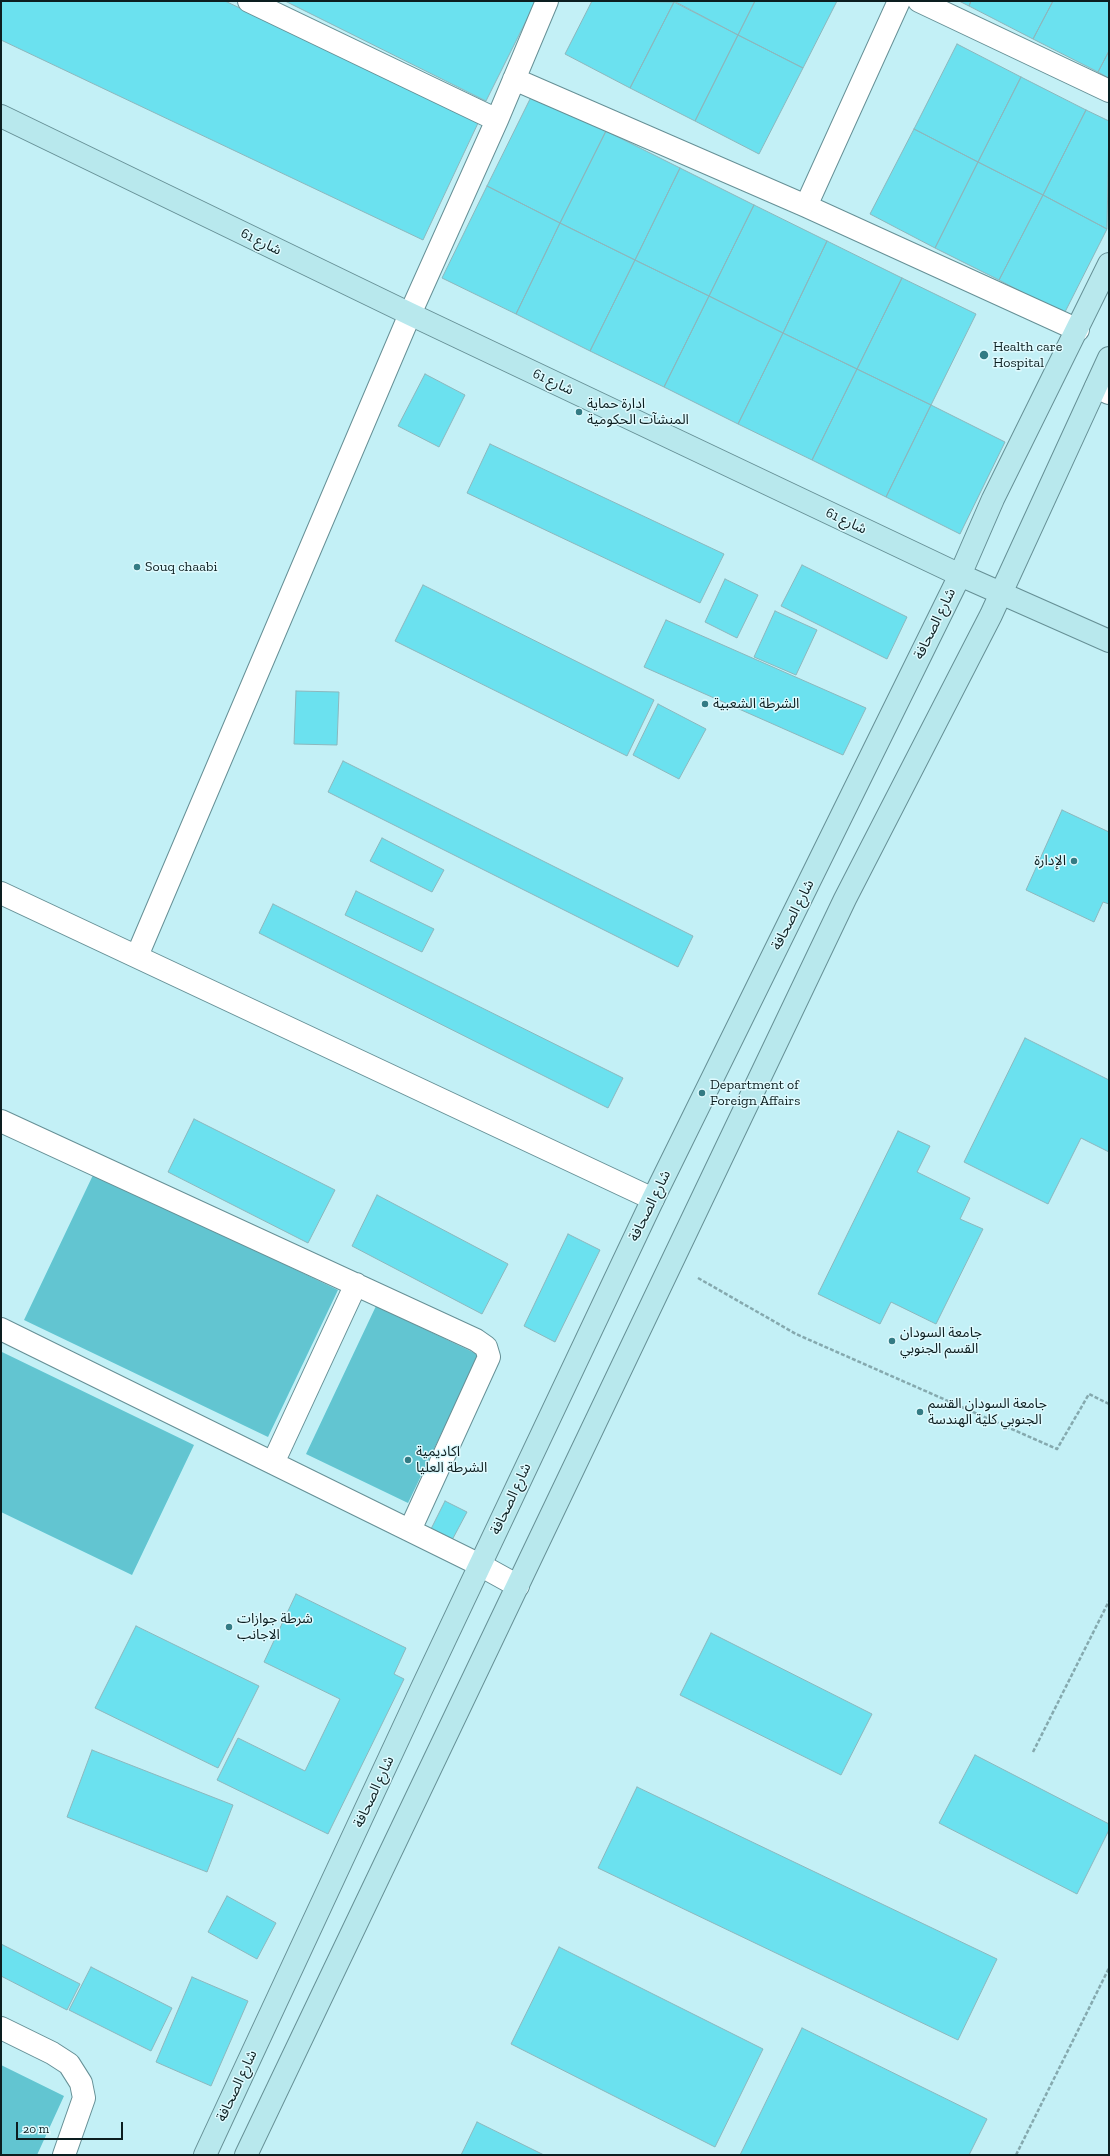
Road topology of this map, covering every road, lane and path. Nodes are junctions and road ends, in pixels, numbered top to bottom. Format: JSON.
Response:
{"nodes":[{"id":1,"x":249,"y":1,"type":"edge"},
{"id":2,"x":548,"y":1,"type":"edge"},
{"id":3,"x":899,"y":1,"type":"edge"},
{"id":4,"x":919,"y":1,"type":"edge"},
{"id":5,"x":514,"y":79,"type":"junction"},
{"id":6,"x":1109,"y":91,"type":"edge"},
{"id":7,"x":1,"y":116,"type":"edge"},
{"id":8,"x":497,"y":120,"type":"junction"},
{"id":9,"x":806,"y":206,"type":"junction"},
{"id":10,"x":1109,"y":264,"type":"edge"},
{"id":11,"x":410,"y":314,"type":"junction"},
{"id":12,"x":1078,"y":330,"type":"junction"},
{"id":13,"x":1109,"y":358,"type":"edge"},
{"id":14,"x":1102,"y":390,"type":"edge"},
{"id":15,"x":960,"y":575,"type":"junction"},
{"id":16,"x":1001,"y":593,"type":"junction"},
{"id":17,"x":1109,"y":641,"type":"edge"},
{"id":18,"x":1,"y":893,"type":"edge"},
{"id":19,"x":137,"y":956,"type":"junction"},
{"id":20,"x":1,"y":1121,"type":"edge"},
{"id":21,"x":653,"y":1199,"type":"junction"},
{"id":22,"x":670,"y":1262,"type":"junction"},
{"id":23,"x":356,"y":1284,"type":"junction"},
{"id":24,"x":1,"y":1329,"type":"edge"},
{"id":25,"x":1109,"y":1404,"type":"edge"},
{"id":26,"x":273,"y":1463,"type":"junction"},
{"id":27,"x":410,"y":1530,"type":"junction"},
{"id":28,"x":480,"y":1565,"type":"junction"},
{"id":29,"x":518,"y":1586,"type":"junction"},
{"id":30,"x":1109,"y":1601,"type":"edge"},
{"id":31,"x":1033,"y":1752,"type":"dead end"},
{"id":32,"x":1109,"y":1968,"type":"edge"},
{"id":33,"x":1,"y":2028,"type":"edge"},
{"id":34,"x":64,"y":2155,"type":"edge"},
{"id":35,"x":205,"y":2155,"type":"edge"},
{"id":36,"x":246,"y":2155,"type":"edge"},
{"id":37,"x":1016,"y":2155,"type":"edge"}],
"edges":[{"from":1,"to":8,"type":"street"},
{"from":2,"to":5,"type":"street"},
{"from":3,"to":9,"type":"street"},
{"from":4,"to":6,"type":"street"},
{"from":5,"to":8,"type":"street"},
{"from":5,"to":9,"type":"street"},
{"from":7,"to":11,"type":"main road","name":"شارع 61"},
{"from":8,"to":11,"type":"street"},
{"from":9,"to":12,"type":"street"},
{"from":10,"to":12,"type":"main road","name":"شارع الصحافة"},
{"from":11,"to":15,"type":"main road","name":"شارع 61"},
{"from":11,"to":19,"type":"street"},
{"from":12,"to":15,"type":"main road","name":"شارع الصحافة"},
{"from":13,"to":14,"type":"main road"},
{"from":14,"to":16,"type":"main road"},
{"from":15,"to":16,"type":"main road","name":"شارع 61"},
{"from":15,"to":21,"type":"main road","name":"شارع الصحافة"},
{"from":16,"to":17,"type":"main road","name":"شارع 61"},
{"from":16,"to":22,"type":"main road"},
{"from":18,"to":19,"type":"street"},
{"from":19,"to":21,"type":"street"},
{"from":20,"to":23,"type":"street"},
{"from":21,"to":28,"type":"main road","name":"شارع الصحافة"},
{"from":22,"to":25,"type":"path"},
{"from":22,"to":29,"type":"main road"},
{"from":23,"to":26,"type":"street"},
{"from":23,"to":27,"type":"street"},
{"from":24,"to":26,"type":"street"},
{"from":26,"to":27,"type":"street"},
{"from":27,"to":28,"type":"street"},
{"from":28,"to":29,"type":"street"},
{"from":28,"to":35,"type":"main road","name":"شارع الصحافة"},
{"from":29,"to":36,"type":"main road"},
{"from":30,"to":31,"type":"path"},
{"from":32,"to":37,"type":"path"},
{"from":33,"to":34,"type":"street"}]}
